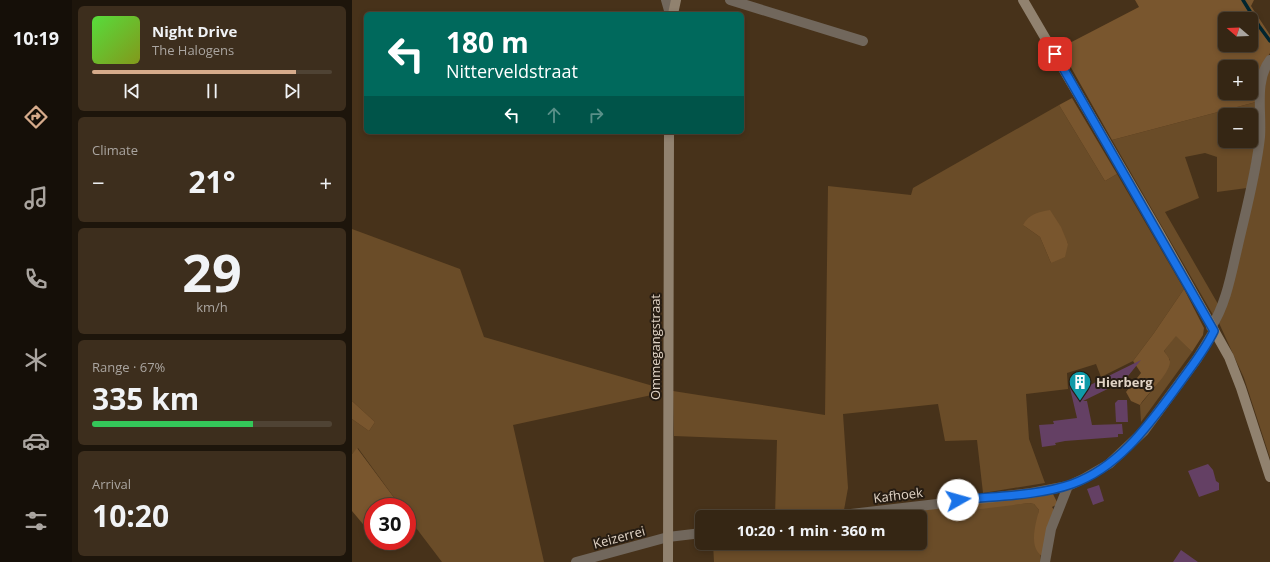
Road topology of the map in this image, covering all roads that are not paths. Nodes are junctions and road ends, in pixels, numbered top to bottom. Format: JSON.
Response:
{"nodes":[{"id":1,"x":666,"y":0,"type":"edge"},
{"id":2,"x":676,"y":0,"type":"edge"},
{"id":3,"x":730,"y":0,"type":"edge"},
{"id":4,"x":1023,"y":0,"type":"edge"},
{"id":5,"x":671,"y":12,"type":"edge"},
{"id":6,"x":673,"y":12,"type":"edge"},
{"id":7,"x":863,"y":40,"type":"dead end"},
{"id":8,"x":1270,"y":60,"type":"edge"},
{"id":9,"x":668,"y":134,"type":"edge"},
{"id":10,"x":1212,"y":329,"type":"junction"},
{"id":11,"x":1270,"y":477,"type":"edge"},
{"id":12,"x":1068,"y":486,"type":"junction"},
{"id":13,"x":883,"y":510,"type":"edge"},
{"id":14,"x":695,"y":534,"type":"edge"},
{"id":15,"x":668,"y":537,"type":"junction"},
{"id":16,"x":576,"y":562,"type":"edge"},
{"id":17,"x":668,"y":562,"type":"edge"},
{"id":18,"x":1045,"y":562,"type":"edge"}],
"edges":[{"from":1,"to":5,"type":"street"},
{"from":2,"to":6,"type":"main road"},
{"from":3,"to":7,"type":"street"},
{"from":4,"to":10,"type":"main road"},
{"from":8,"to":10,"type":"street","name":"Kafhoek"},
{"from":9,"to":15,"type":"main road","name":"Ommegangstraat"},
{"from":10,"to":11,"type":"main road"},
{"from":10,"to":12,"type":"street","name":"Kafhoek"},
{"from":12,"to":13,"type":"street","name":"Kafhoek"},
{"from":12,"to":18,"type":"street"},
{"from":14,"to":15,"type":"street"},
{"from":15,"to":16,"type":"street","name":"Keizerrei"},
{"from":15,"to":17,"type":"main road","name":"Ommegangstraat"}]}
